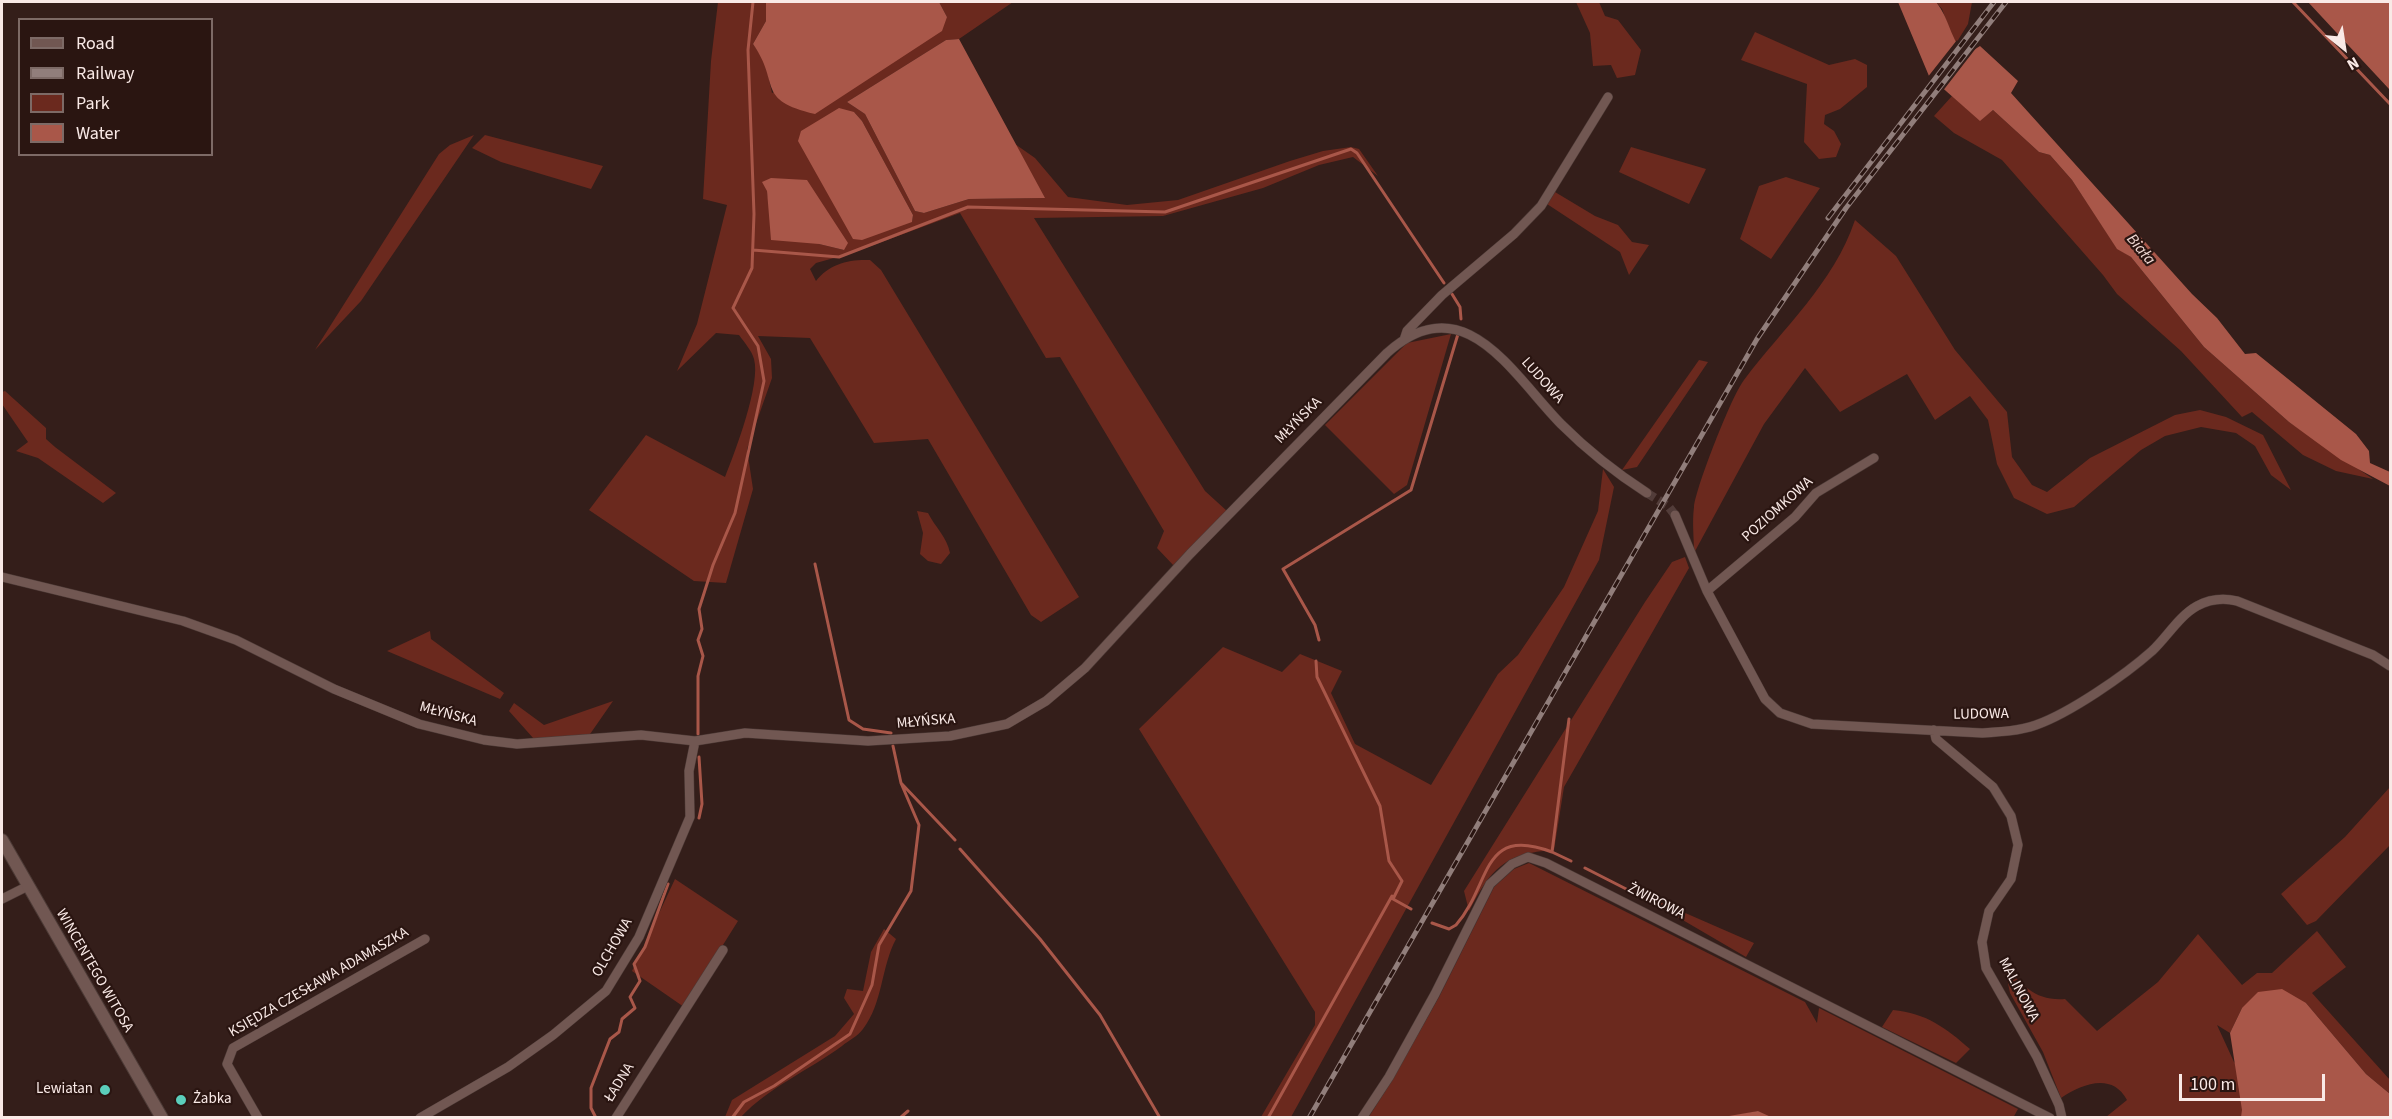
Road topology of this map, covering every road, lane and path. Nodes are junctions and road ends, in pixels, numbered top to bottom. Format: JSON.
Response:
{"nodes":[{"id":1,"x":1608,"y":97,"type":"dead end"},
{"id":2,"x":1404,"y":340,"type":"junction"},
{"id":3,"x":1874,"y":458,"type":"dead end"},
{"id":4,"x":1647,"y":493,"type":"tunnel mouth"},
{"id":5,"x":1675,"y":515,"type":"tunnel mouth"},
{"id":6,"x":2,"y":577,"type":"edge"},
{"id":7,"x":1707,"y":591,"type":"junction"},
{"id":8,"x":2391,"y":666,"type":"edge"},
{"id":9,"x":1934,"y":730,"type":"junction"},
{"id":10,"x":695,"y":741,"type":"junction"},
{"id":11,"x":2,"y":840,"type":"edge"},
{"id":12,"x":28,"y":886,"type":"junction"},
{"id":13,"x":2,"y":899,"type":"edge"},
{"id":14,"x":425,"y":939,"type":"dead end"},
{"id":15,"x":723,"y":950,"type":"dead end"},
{"id":16,"x":162,"y":1118,"type":"edge"},
{"id":17,"x":258,"y":1118,"type":"edge"},
{"id":18,"x":420,"y":1118,"type":"edge"},
{"id":19,"x":615,"y":1118,"type":"edge"},
{"id":20,"x":1362,"y":1118,"type":"edge"},
{"id":21,"x":2050,"y":1118,"type":"edge"},
{"id":22,"x":2062,"y":1118,"type":"edge"}],
"edges":[{"from":1,"to":2,"type":"street","name":"MŁYŃSKA"},
{"from":2,"to":4,"type":"street","name":"LUDOWA"},
{"from":2,"to":10,"type":"street","name":"MŁYŃSKA"},
{"from":3,"to":7,"type":"street","name":"POZIOMKOWA"},
{"from":5,"to":7,"type":"street","name":"LUDOWA"},
{"from":6,"to":10,"type":"street","name":"MŁYŃSKA"},
{"from":7,"to":9,"type":"street","name":"LUDOWA"},
{"from":8,"to":9,"type":"street","name":"LUDOWA"},
{"from":9,"to":22,"type":"street","name":"MALINOWA"},
{"from":10,"to":18,"type":"street","name":"OLCHOWA"},
{"from":11,"to":12,"type":"street","name":"WINCENTEGO WITOSA"},
{"from":12,"to":13,"type":"street"},
{"from":12,"to":16,"type":"street","name":"WINCENTEGO WITOSA"},
{"from":14,"to":17,"type":"street","name":"KSIĘDZA CZESŁAWA ADAMASZKA"},
{"from":15,"to":19,"type":"street","name":"ŁADNA"},
{"from":20,"to":21,"type":"street","name":"ŻWIROWA"}]}
